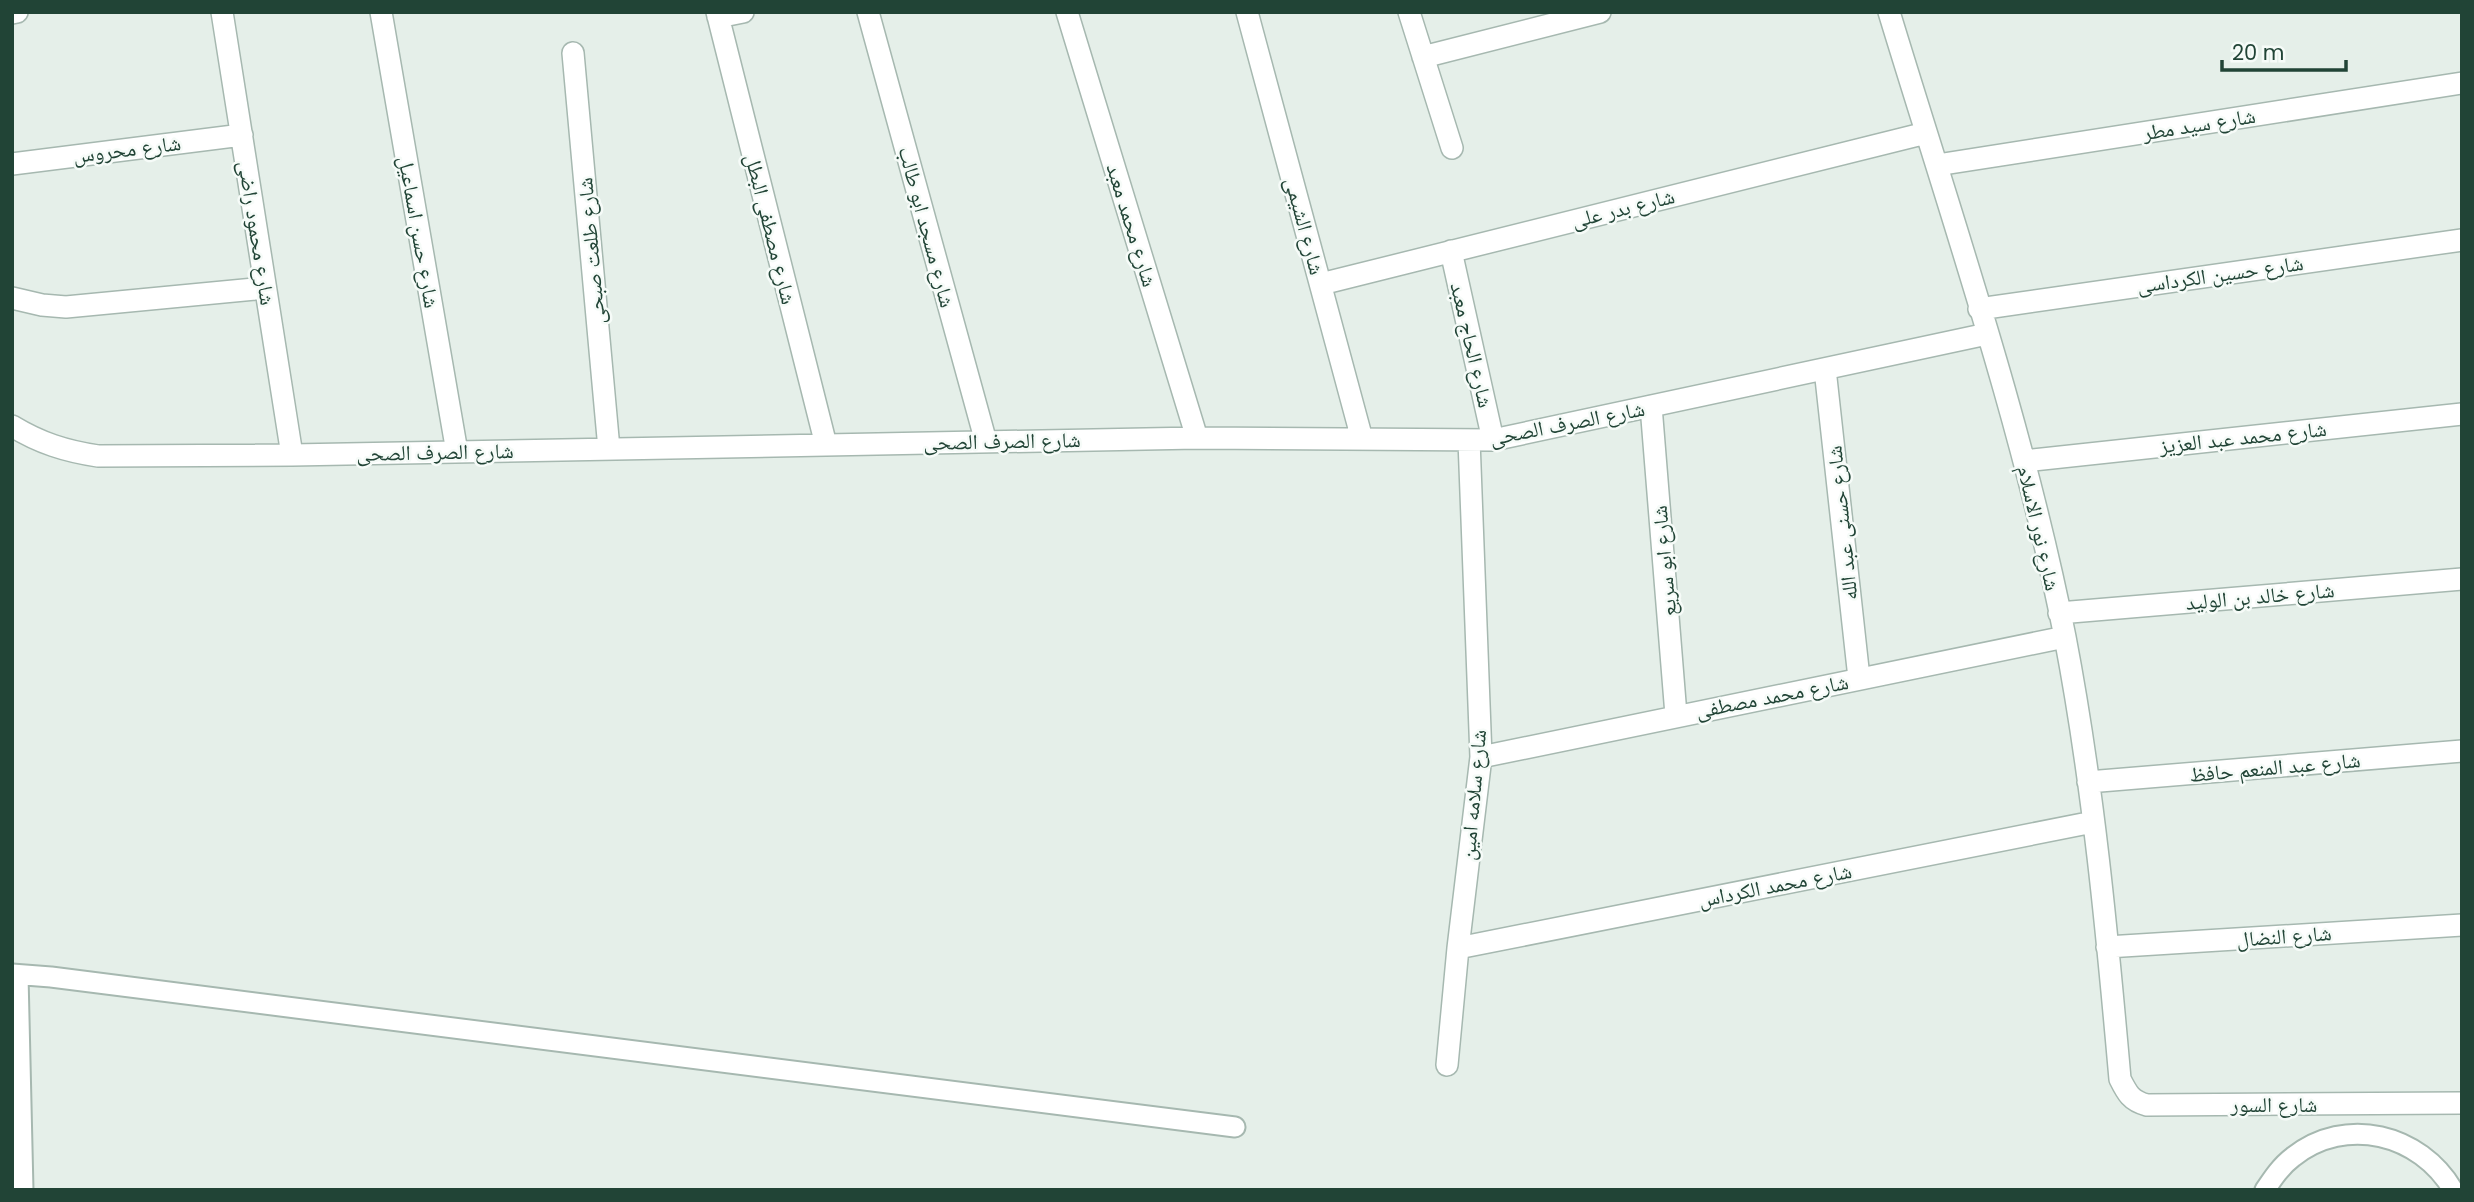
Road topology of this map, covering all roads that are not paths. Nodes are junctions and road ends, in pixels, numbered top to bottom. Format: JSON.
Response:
{"nodes":[{"id":1,"x":222,"y":12,"type":"edge"},
{"id":2,"x":380,"y":12,"type":"edge"},
{"id":3,"x":743,"y":12,"type":"edge"},
{"id":4,"x":868,"y":12,"type":"edge"},
{"id":5,"x":1067,"y":12,"type":"edge"},
{"id":6,"x":1247,"y":12,"type":"edge"},
{"id":7,"x":1409,"y":12,"type":"edge"},
{"id":8,"x":1600,"y":12,"type":"edge"},
{"id":9,"x":1889,"y":12,"type":"edge"},
{"id":10,"x":717,"y":15,"type":"edge"},
{"id":11,"x":573,"y":53,"type":"dead end"},
{"id":12,"x":1423,"y":57,"type":"junction"},
{"id":13,"x":2462,"y":83,"type":"edge"},
{"id":14,"x":1926,"y":133,"type":"junction"},
{"id":15,"x":242,"y":135,"type":"junction"},
{"id":16,"x":1452,"y":148,"type":"dead end"},
{"id":17,"x":12,"y":164,"type":"edge"},
{"id":18,"x":1937,"y":165,"type":"junction"},
{"id":19,"x":2462,"y":240,"type":"edge"},
{"id":20,"x":1451,"y":251,"type":"junction"},
{"id":21,"x":1321,"y":285,"type":"junction"},
{"id":22,"x":265,"y":288,"type":"junction"},
{"id":23,"x":12,"y":298,"type":"edge"},
{"id":24,"x":1979,"y":309,"type":"junction"},
{"id":25,"x":1987,"y":334,"type":"junction"},
{"id":26,"x":1825,"y":369,"type":"junction"},
{"id":27,"x":1651,"y":406,"type":"junction"},
{"id":28,"x":2462,"y":414,"type":"edge"},
{"id":29,"x":12,"y":426,"type":"edge"},
{"id":30,"x":1196,"y":438,"type":"junction"},
{"id":31,"x":1362,"y":439,"type":"junction"},
{"id":32,"x":1469,"y":440,"type":"junction"},
{"id":33,"x":1493,"y":440,"type":"junction"},
{"id":34,"x":986,"y":442,"type":"junction"},
{"id":35,"x":826,"y":445,"type":"junction"},
{"id":36,"x":609,"y":449,"type":"junction"},
{"id":37,"x":457,"y":452,"type":"junction"},
{"id":38,"x":292,"y":455,"type":"junction"},
{"id":39,"x":2024,"y":461,"type":"junction"},
{"id":40,"x":2462,"y":579,"type":"edge"},
{"id":41,"x":2059,"y":613,"type":"junction"},
{"id":42,"x":2065,"y":637,"type":"junction"},
{"id":43,"x":1859,"y":678,"type":"junction"},
{"id":44,"x":1676,"y":715,"type":"junction"},
{"id":45,"x":2462,"y":751,"type":"edge"},
{"id":46,"x":1480,"y":757,"type":"junction"},
{"id":47,"x":2088,"y":782,"type":"junction"},
{"id":48,"x":2093,"y":822,"type":"junction"},
{"id":49,"x":2462,"y":925,"type":"edge"},
{"id":50,"x":2107,"y":947,"type":"junction"},
{"id":51,"x":1458,"y":948,"type":"junction"},
{"id":52,"x":15,"y":975,"type":"edge"},
{"id":53,"x":2118,"y":1058,"type":"joint"},
{"id":54,"x":1447,"y":1065,"type":"dead end"},
{"id":55,"x":2462,"y":1103,"type":"edge"},
{"id":56,"x":1235,"y":1127,"type":"dead end"},
{"id":57,"x":23,"y":1190,"type":"edge"},
{"id":58,"x":2264,"y":1190,"type":"edge"},
{"id":59,"x":2454,"y":1190,"type":"edge"}],
"edges":[{"from":1,"to":15,"type":"street","name":"شارع محمود راضى"},
{"from":2,"to":37,"type":"street","name":"شارع حسن اسماعيل"},
{"from":3,"to":10,"type":"street"},
{"from":4,"to":34,"type":"street","name":"شارع مسجد ابو طالب"},
{"from":5,"to":30,"type":"street","name":"شارع محمد معبد"},
{"from":6,"to":21,"type":"street","name":"شارع الشيمى"},
{"from":7,"to":12,"type":"street"},
{"from":8,"to":12,"type":"street"},
{"from":9,"to":14,"type":"street","name":"شارع نور الاسلام"},
{"from":10,"to":35,"type":"street","name":"شارع مصطفى البطل"},
{"from":11,"to":36,"type":"street","name":"شارع طلعت صبحى"},
{"from":12,"to":16,"type":"street"},
{"from":13,"to":18,"type":"street","name":"شارع سيد مطر"},
{"from":14,"to":18,"type":"street","name":"شارع نور الاسلام"},
{"from":14,"to":20,"type":"street","name":"شارع بدر على"},
{"from":15,"to":17,"type":"street","name":"شارع محروس"},
{"from":15,"to":22,"type":"street","name":"شارع محمود راضى"},
{"from":18,"to":24,"type":"street","name":"شارع نور الاسلام"},
{"from":19,"to":24,"type":"street","name":"شارع حسين الكرداسى"},
{"from":20,"to":21,"type":"street","name":"شارع بدر على"},
{"from":20,"to":33,"type":"street","name":"شارع الحاج معبد"},
{"from":21,"to":31,"type":"street","name":"شارع الشيمى"},
{"from":22,"to":23,"type":"street"},
{"from":22,"to":38,"type":"street","name":"شارع محمود راضى"},
{"from":24,"to":25,"type":"street","name":"شارع نور الاسلام"},
{"from":25,"to":26,"type":"street","name":"شارع الصرف الصحى"},
{"from":25,"to":39,"type":"street","name":"شارع نور الاسلام"},
{"from":26,"to":27,"type":"street","name":"شارع الصرف الصحى"},
{"from":26,"to":43,"type":"street","name":"شارع حسنى عبد الله"},
{"from":27,"to":33,"type":"street","name":"شارع الصرف الصحى"},
{"from":27,"to":44,"type":"street","name":"شارع ابو سريع"},
{"from":28,"to":39,"type":"street","name":"شارع محمد عبد العزيز"},
{"from":29,"to":38,"type":"street","name":"شارع الصرف الصحى"},
{"from":30,"to":31,"type":"street","name":"شارع الصرف الصحى"},
{"from":30,"to":34,"type":"street","name":"شارع الصرف الصحى"},
{"from":31,"to":32,"type":"street","name":"شارع الصرف الصحى"},
{"from":32,"to":33,"type":"street","name":"شارع الصرف الصحى"},
{"from":32,"to":46,"type":"street","name":"شارع سلامه امين"},
{"from":34,"to":35,"type":"street","name":"شارع الصرف الصحى"},
{"from":35,"to":36,"type":"street","name":"شارع الصرف الصحى"},
{"from":36,"to":37,"type":"street","name":"شارع الصرف الصحى"},
{"from":37,"to":38,"type":"street","name":"شارع الصرف الصحى"},
{"from":39,"to":41,"type":"street","name":"شارع نور الاسلام"},
{"from":40,"to":41,"type":"street","name":"شارع خالد بن الوليد"},
{"from":41,"to":42,"type":"street","name":"شارع نور الاسلام"},
{"from":42,"to":43,"type":"street","name":"شارع محمد مصطفى"},
{"from":42,"to":47,"type":"street","name":"شارع نور الاسلام"},
{"from":43,"to":44,"type":"street","name":"شارع محمد مصطفى"},
{"from":44,"to":46,"type":"street","name":"شارع محمد مصطفى"},
{"from":45,"to":47,"type":"street","name":"شارع عبد المنعم حافظ"},
{"from":46,"to":51,"type":"street","name":"شارع سلامه امين"},
{"from":47,"to":48,"type":"street","name":"شارع نور الاسلام"},
{"from":48,"to":50,"type":"street","name":"شارع نور الاسلام"},
{"from":48,"to":51,"type":"street","name":"شارع محمد الكرداس"},
{"from":49,"to":50,"type":"street","name":"شارع النضال"},
{"from":50,"to":53,"type":"street","name":"شارع نور الاسلام"},
{"from":51,"to":54,"type":"street","name":"شارع سلامه امين"},
{"from":52,"to":56,"type":"lane"},
{"from":52,"to":57,"type":"lane"},
{"from":53,"to":55,"type":"street","name":"شارع السور"},
{"from":58,"to":59,"type":"lane"}]}
